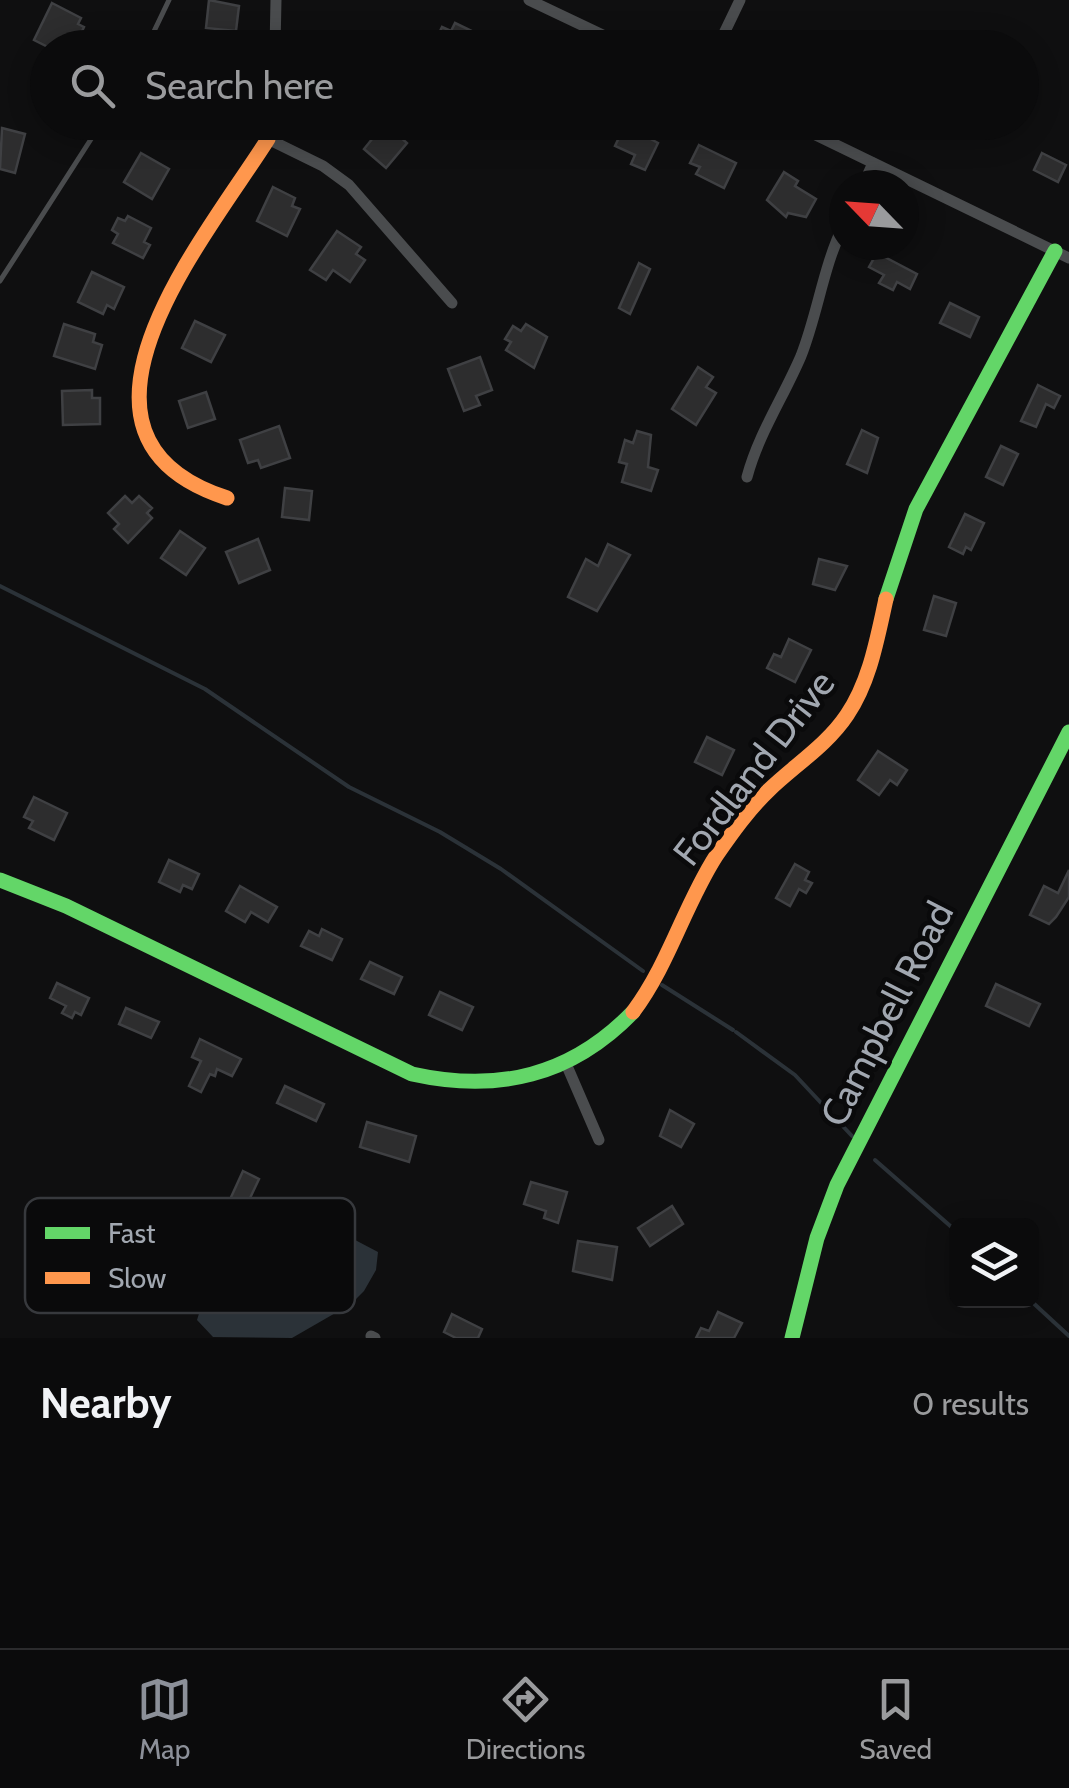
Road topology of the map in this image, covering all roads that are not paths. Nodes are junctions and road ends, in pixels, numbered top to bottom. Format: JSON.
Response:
{"nodes":[{"id":1,"x":170,"y":0,"type":"edge"},
{"id":2,"x":276,"y":0,"type":"edge"},
{"id":3,"x":528,"y":0,"type":"edge"},
{"id":4,"x":740,"y":0,"type":"edge"},
{"id":5,"x":155,"y":30,"type":"edge"},
{"id":6,"x":275,"y":30,"type":"edge"},
{"id":7,"x":592,"y":30,"type":"edge"},
{"id":8,"x":726,"y":30,"type":"edge"},
{"id":9,"x":90,"y":140,"type":"edge"},
{"id":10,"x":263,"y":140,"type":"edge"},
{"id":11,"x":283,"y":140,"type":"edge"},
{"id":12,"x":826,"y":140,"type":"edge"},
{"id":13,"x":874,"y":163,"type":"junction"},
{"id":14,"x":870,"y":170,"type":"edge"},
{"id":15,"x":1062,"y":254,"type":"edge"},
{"id":16,"x":829,"y":258,"type":"edge"},
{"id":17,"x":0,"y":281,"type":"edge"},
{"id":18,"x":452,"y":303,"type":"dead end"},
{"id":19,"x":746,"y":476,"type":"dead end"},
{"id":20,"x":227,"y":498,"type":"dead end"},
{"id":21,"x":1069,"y":732,"type":"edge"},
{"id":22,"x":0,"y":880,"type":"edge"},
{"id":23,"x":567,"y":1066,"type":"junction"},
{"id":24,"x":599,"y":1140,"type":"dead end"},
{"id":25,"x":792,"y":1338,"type":"edge"}],
"edges":[{"from":1,"to":5,"type":"lane"},
{"from":2,"to":6,"type":"street"},
{"from":3,"to":7,"type":"street"},
{"from":4,"to":8,"type":"street"},
{"from":9,"to":17,"type":"lane"},
{"from":10,"to":20,"type":"street"},
{"from":11,"to":18,"type":"street"},
{"from":12,"to":13,"type":"street"},
{"from":13,"to":14,"type":"street"},
{"from":13,"to":15,"type":"street"},
{"from":15,"to":23,"type":"street","name":"Fordland Drive"},
{"from":16,"to":19,"type":"street"},
{"from":21,"to":25,"type":"street","name":"Campbell Road"},
{"from":22,"to":23,"type":"street","name":"Fordland Drive"},
{"from":23,"to":24,"type":"street"}]}
